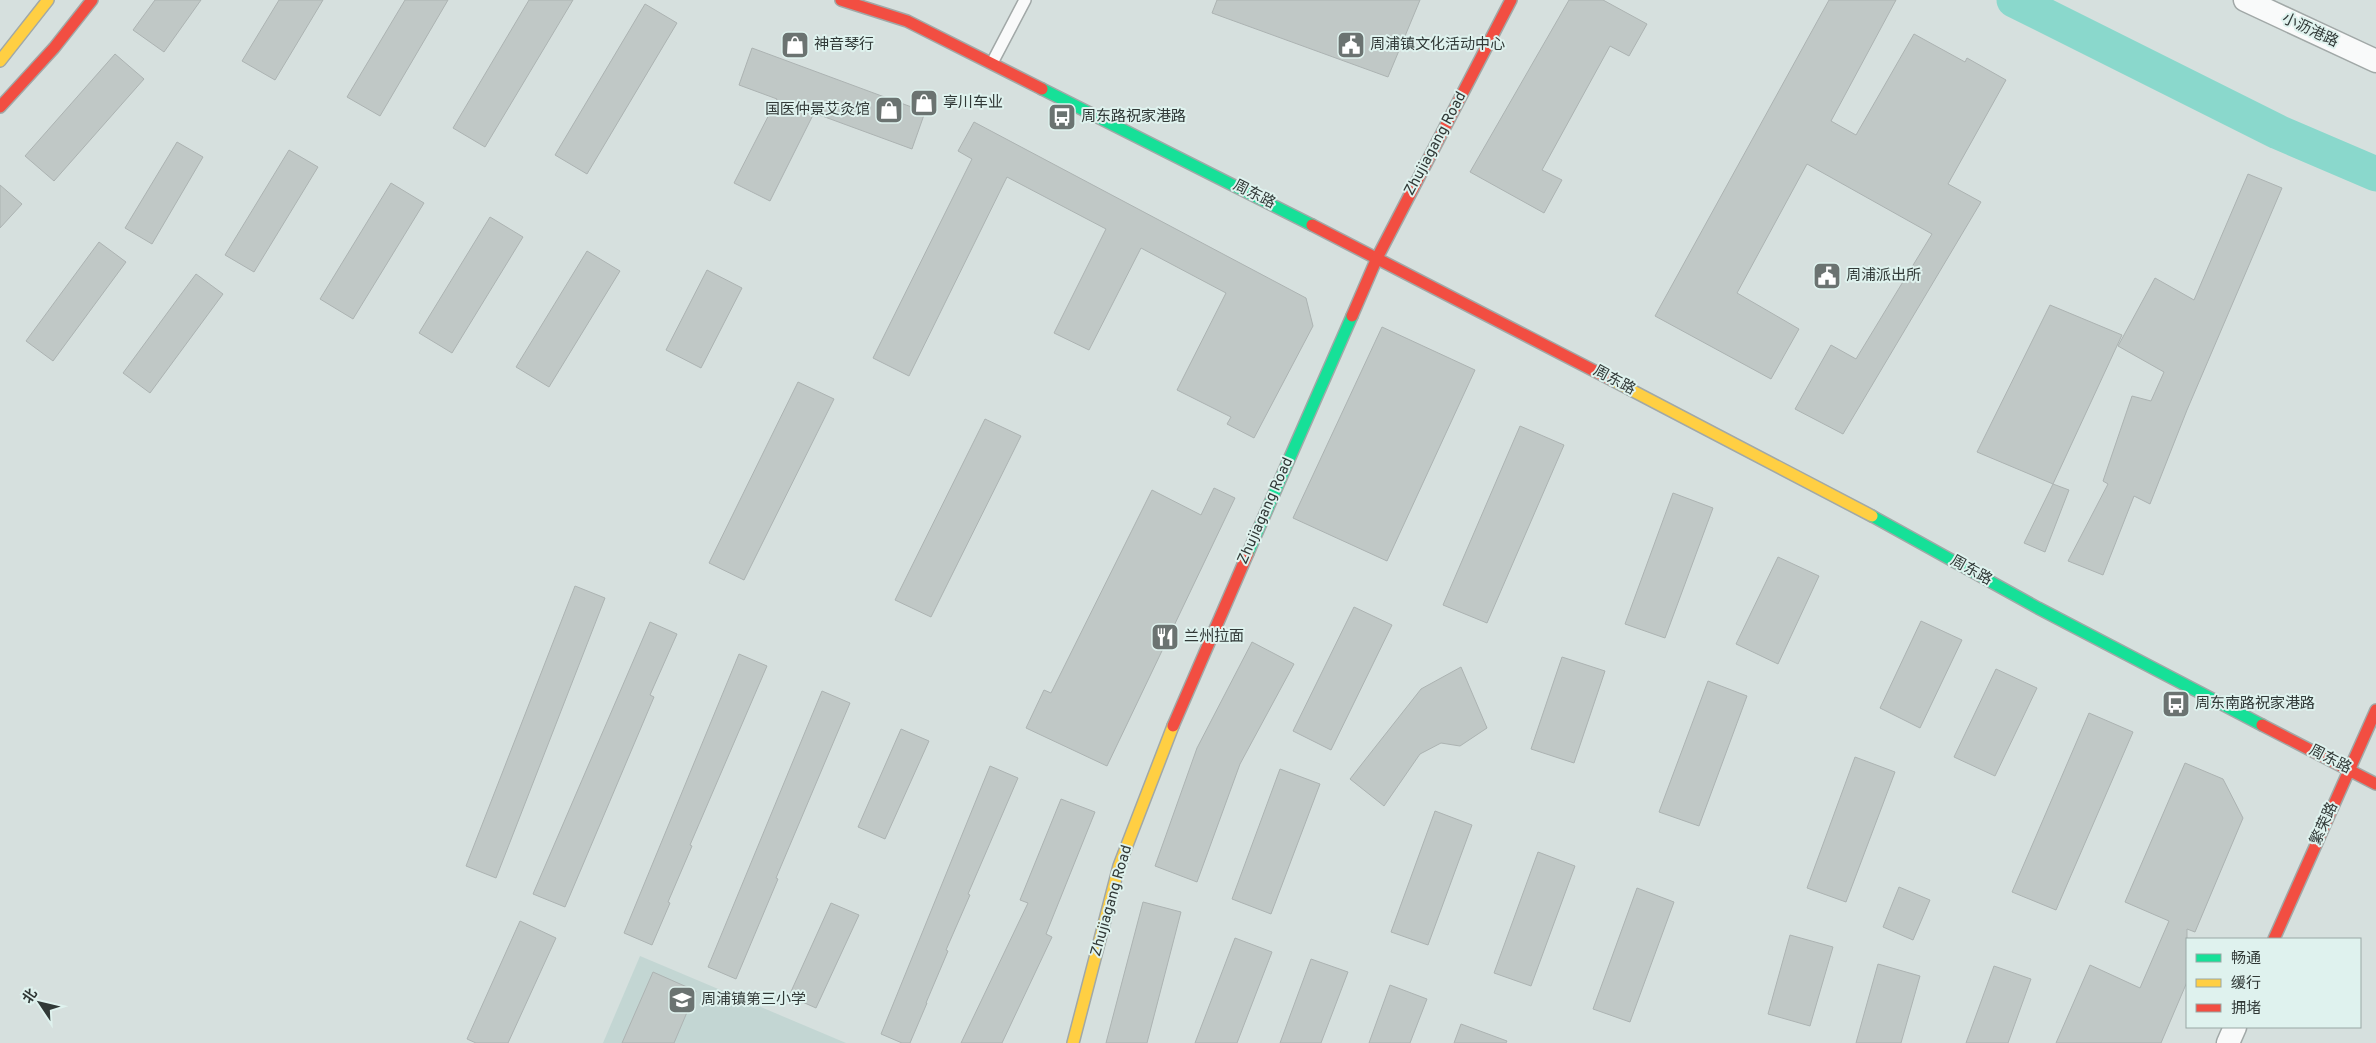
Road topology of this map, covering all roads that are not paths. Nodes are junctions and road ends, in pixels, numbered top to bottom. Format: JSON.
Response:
{"nodes":[{"id":1,"x":48,"y":0,"type":"edge"},
{"id":2,"x":92,"y":0,"type":"edge"},
{"id":3,"x":841,"y":0,"type":"edge"},
{"id":4,"x":1025,"y":0,"type":"edge"},
{"id":5,"x":1511,"y":0,"type":"edge"},
{"id":6,"x":2245,"y":0,"type":"edge"},
{"id":7,"x":0,"y":61,"type":"edge"},
{"id":8,"x":2376,"y":61,"type":"edge"},
{"id":9,"x":992,"y":63,"type":"junction"},
{"id":10,"x":0,"y":107,"type":"edge"},
{"id":11,"x":1377,"y":258,"type":"junction"},
{"id":12,"x":2376,"y":710,"type":"edge"},
{"id":13,"x":2349,"y":770,"type":"junction"},
{"id":14,"x":2376,"y":784,"type":"edge"},
{"id":15,"x":2274,"y":938,"type":"edge"},
{"id":16,"x":2236,"y":1028,"type":"edge"},
{"id":17,"x":1073,"y":1043,"type":"edge"},
{"id":18,"x":2228,"y":1043,"type":"edge"}],
"edges":[{"from":1,"to":7,"type":"street"},
{"from":2,"to":10,"type":"street"},
{"from":3,"to":9,"type":"street","name":"周东路"},
{"from":4,"to":9,"type":"lane"},
{"from":5,"to":11,"type":"street","name":"Zhujiagang Road"},
{"from":6,"to":8,"type":"street","name":"小沥港路"},
{"from":9,"to":11,"type":"street","name":"周东路"},
{"from":11,"to":13,"type":"street","name":"周东路"},
{"from":11,"to":17,"type":"street","name":"Zhujiagang Road"},
{"from":12,"to":13,"type":"street","name":"繁荣路"},
{"from":13,"to":14,"type":"street","name":"周东路"},
{"from":13,"to":15,"type":"street","name":"繁荣路"},
{"from":16,"to":18,"type":"street"}]}
